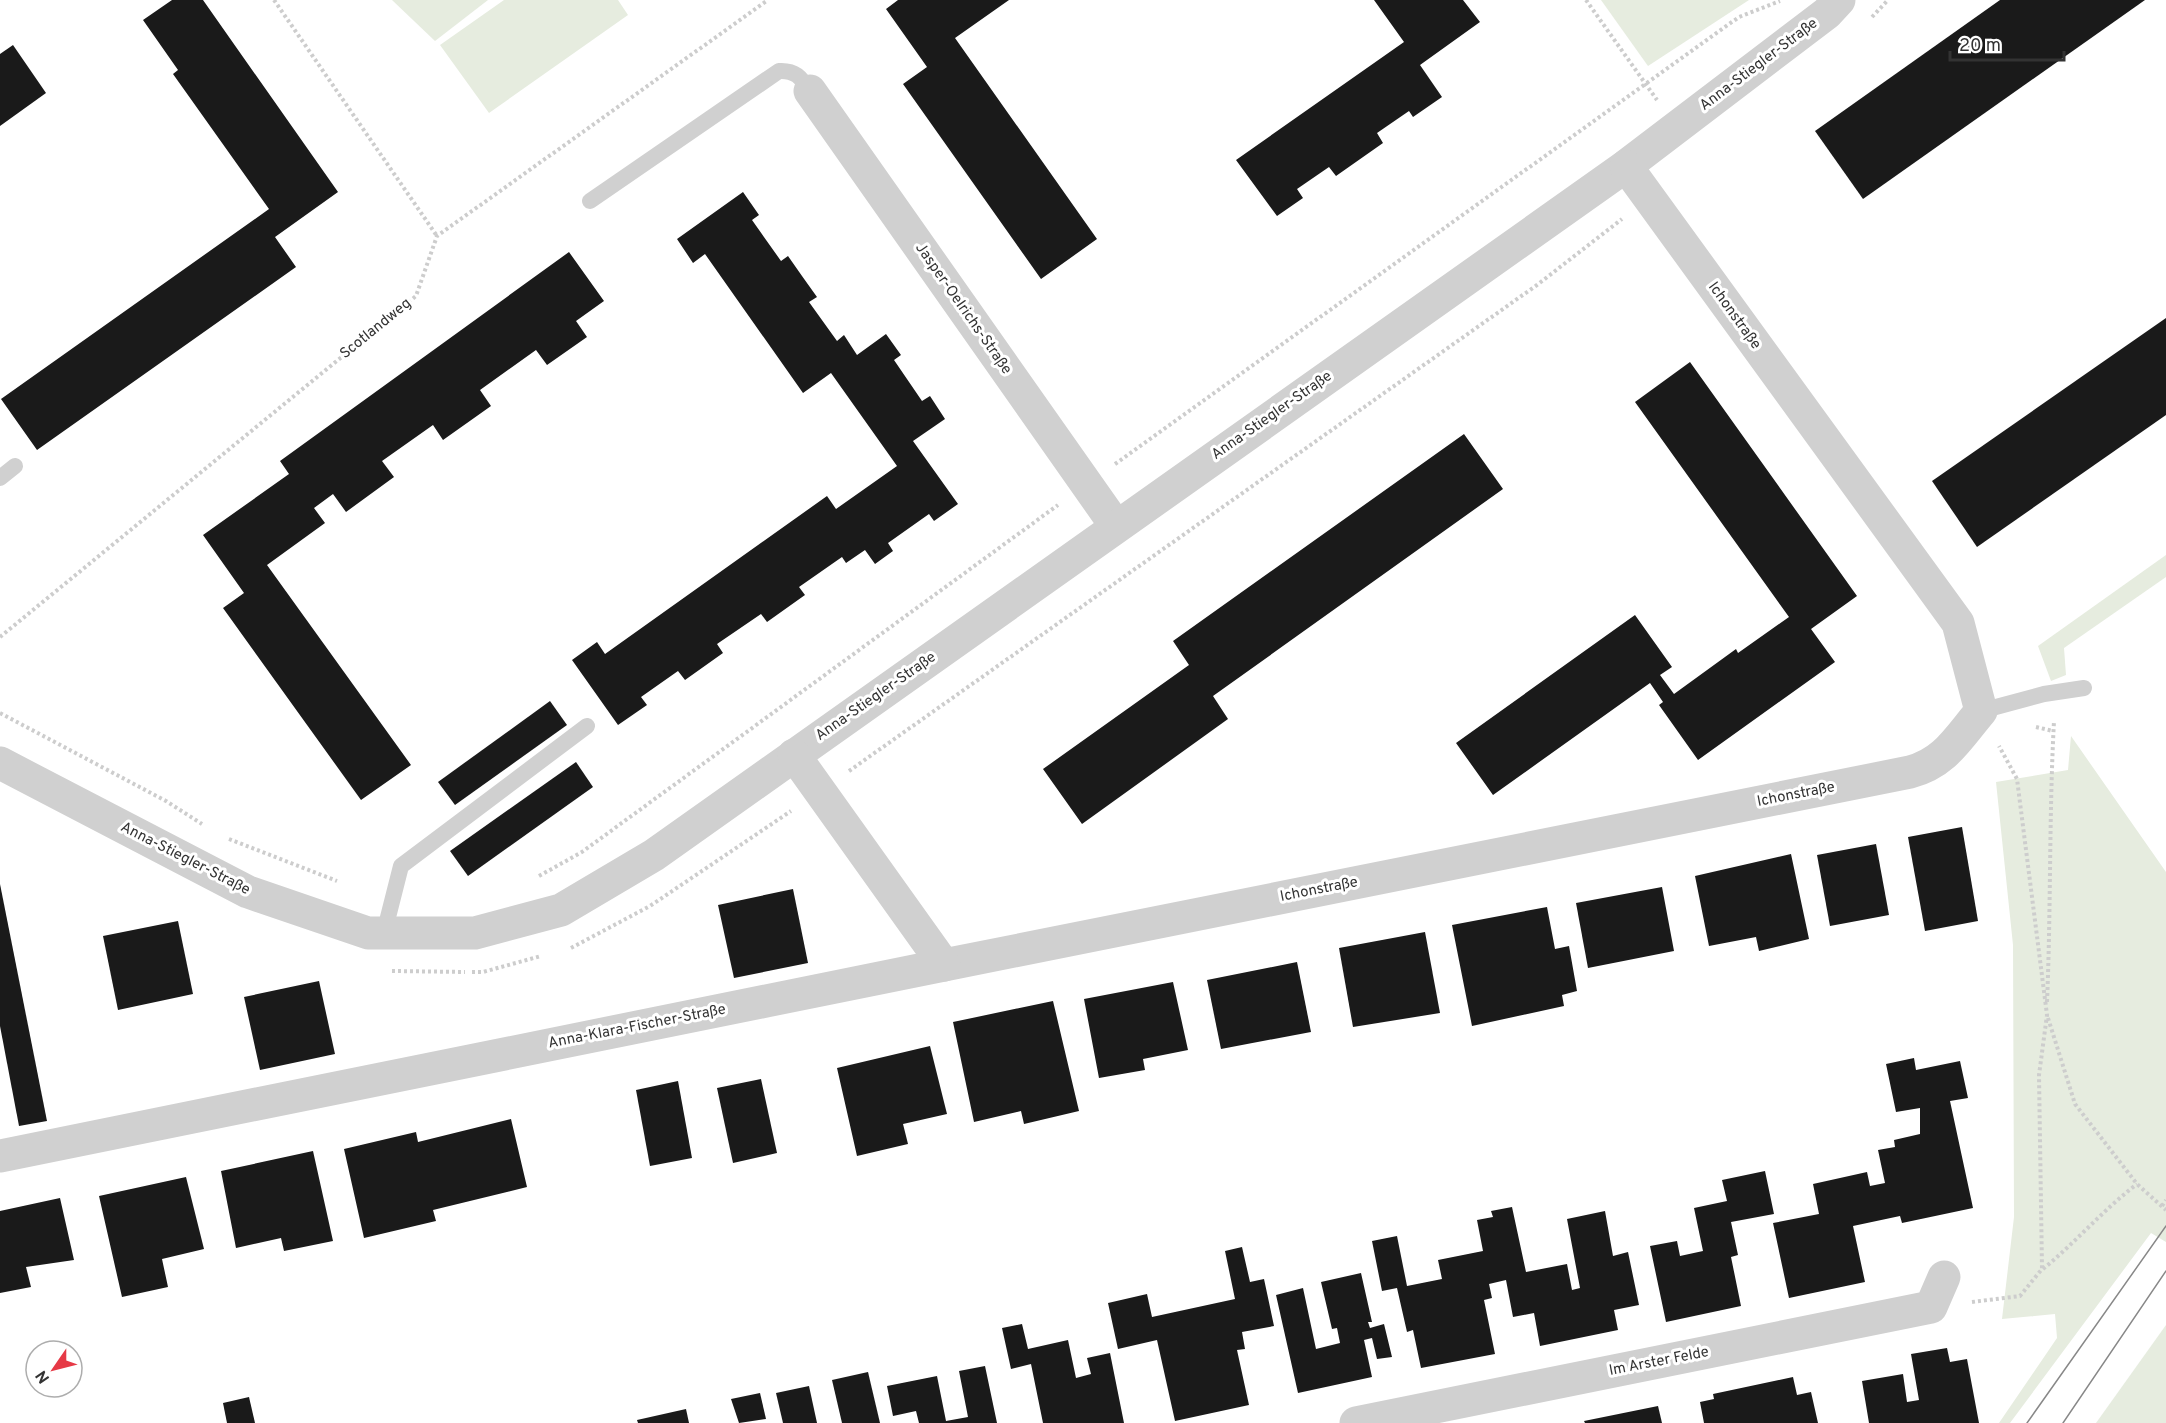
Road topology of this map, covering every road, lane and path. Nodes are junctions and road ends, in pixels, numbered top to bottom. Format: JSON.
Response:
{"nodes":[{"id":1,"x":274,"y":0,"type":"edge"},
{"id":2,"x":1586,"y":0,"type":"edge"},
{"id":3,"x":1839,"y":0,"type":"edge"},
{"id":4,"x":764,"y":1,"type":"edge"},
{"id":5,"x":810,"y":91,"type":"joint"},
{"id":6,"x":1677,"y":127,"type":"junction"},
{"id":7,"x":1626,"y":166,"type":"junction"},
{"id":8,"x":590,"y":201,"type":"dead end"},
{"id":9,"x":437,"y":236,"type":"junction"},
{"id":10,"x":15,"y":466,"type":"dead end"},
{"id":11,"x":0,"y":478,"type":"edge"},
{"id":12,"x":1116,"y":526,"type":"junction"},
{"id":13,"x":0,"y":637,"type":"edge"},
{"id":14,"x":2084,"y":688,"type":"dead end"},
{"id":15,"x":2055,"y":692,"type":"junction"},
{"id":16,"x":1980,"y":711,"type":"junction"},
{"id":17,"x":0,"y":713,"type":"edge"},
{"id":18,"x":587,"y":726,"type":"dead end"},
{"id":19,"x":794,"y":755,"type":"junction"},
{"id":20,"x":0,"y":763,"type":"edge"},
{"id":21,"x":205,"y":826,"type":"dead end"},
{"id":22,"x":225,"y":837,"type":"dead end"},
{"id":23,"x":344,"y":884,"type":"dead end"},
{"id":24,"x":384,"y":933,"type":"junction"},
{"id":25,"x":944,"y":965,"type":"junction"},
{"id":26,"x":2047,"y":1015,"type":"junction"},
{"id":27,"x":0,"y":1156,"type":"edge"},
{"id":28,"x":2137,"y":1184,"type":"junction"},
{"id":29,"x":2166,"y":1200,"type":"edge"},
{"id":30,"x":2162,"y":1206,"type":"junction"},
{"id":31,"x":2166,"y":1210,"type":"edge"},
{"id":32,"x":2042,"y":1269,"type":"junction"},
{"id":33,"x":1944,"y":1277,"type":"dead end"},
{"id":34,"x":1930,"y":1307,"type":"junction"},
{"id":35,"x":1356,"y":1423,"type":"edge"}],
"edges":[{"from":1,"to":9,"type":"path"},
{"from":2,"to":6,"type":"path"},
{"from":3,"to":6,"type":"street","name":"Anna-Stiegler-Straße"},
{"from":4,"to":9,"type":"path"},
{"from":5,"to":8,"type":"lane"},
{"from":5,"to":12,"type":"street","name":"Jasper-Oelrichs-Straße"},
{"from":6,"to":7,"type":"street","name":"Anna-Stiegler-Straße"},
{"from":7,"to":12,"type":"street","name":"Anna-Stiegler-Straße"},
{"from":7,"to":16,"type":"street","name":"Ichonstraße"},
{"from":9,"to":13,"type":"path","name":"Scotlandweg"},
{"from":10,"to":11,"type":"lane"},
{"from":12,"to":19,"type":"street","name":"Anna-Stiegler-Straße"},
{"from":14,"to":15,"type":"lane"},
{"from":15,"to":16,"type":"lane"},
{"from":15,"to":26,"type":"path"},
{"from":16,"to":25,"type":"street","name":"Ichonstraße"},
{"from":16,"to":26,"type":"path"},
{"from":17,"to":21,"type":"path"},
{"from":18,"to":24,"type":"lane"},
{"from":19,"to":24,"type":"street","name":"Anna-Stiegler-Straße"},
{"from":19,"to":25,"type":"street"},
{"from":20,"to":24,"type":"street","name":"Anna-Stiegler-Straße"},
{"from":22,"to":23,"type":"path"},
{"from":25,"to":27,"type":"street","name":"Anna-Klara-Fischer-Straße"},
{"from":26,"to":28,"type":"path"},
{"from":26,"to":32,"type":"path"},
{"from":28,"to":30,"type":"path"},
{"from":28,"to":32,"type":"path"},
{"from":29,"to":30,"type":"path"},
{"from":30,"to":31,"type":"path"},
{"from":32,"to":34,"type":"path"},
{"from":33,"to":34,"type":"street"},
{"from":34,"to":35,"type":"street","name":"Im Arster Felde"}]}
